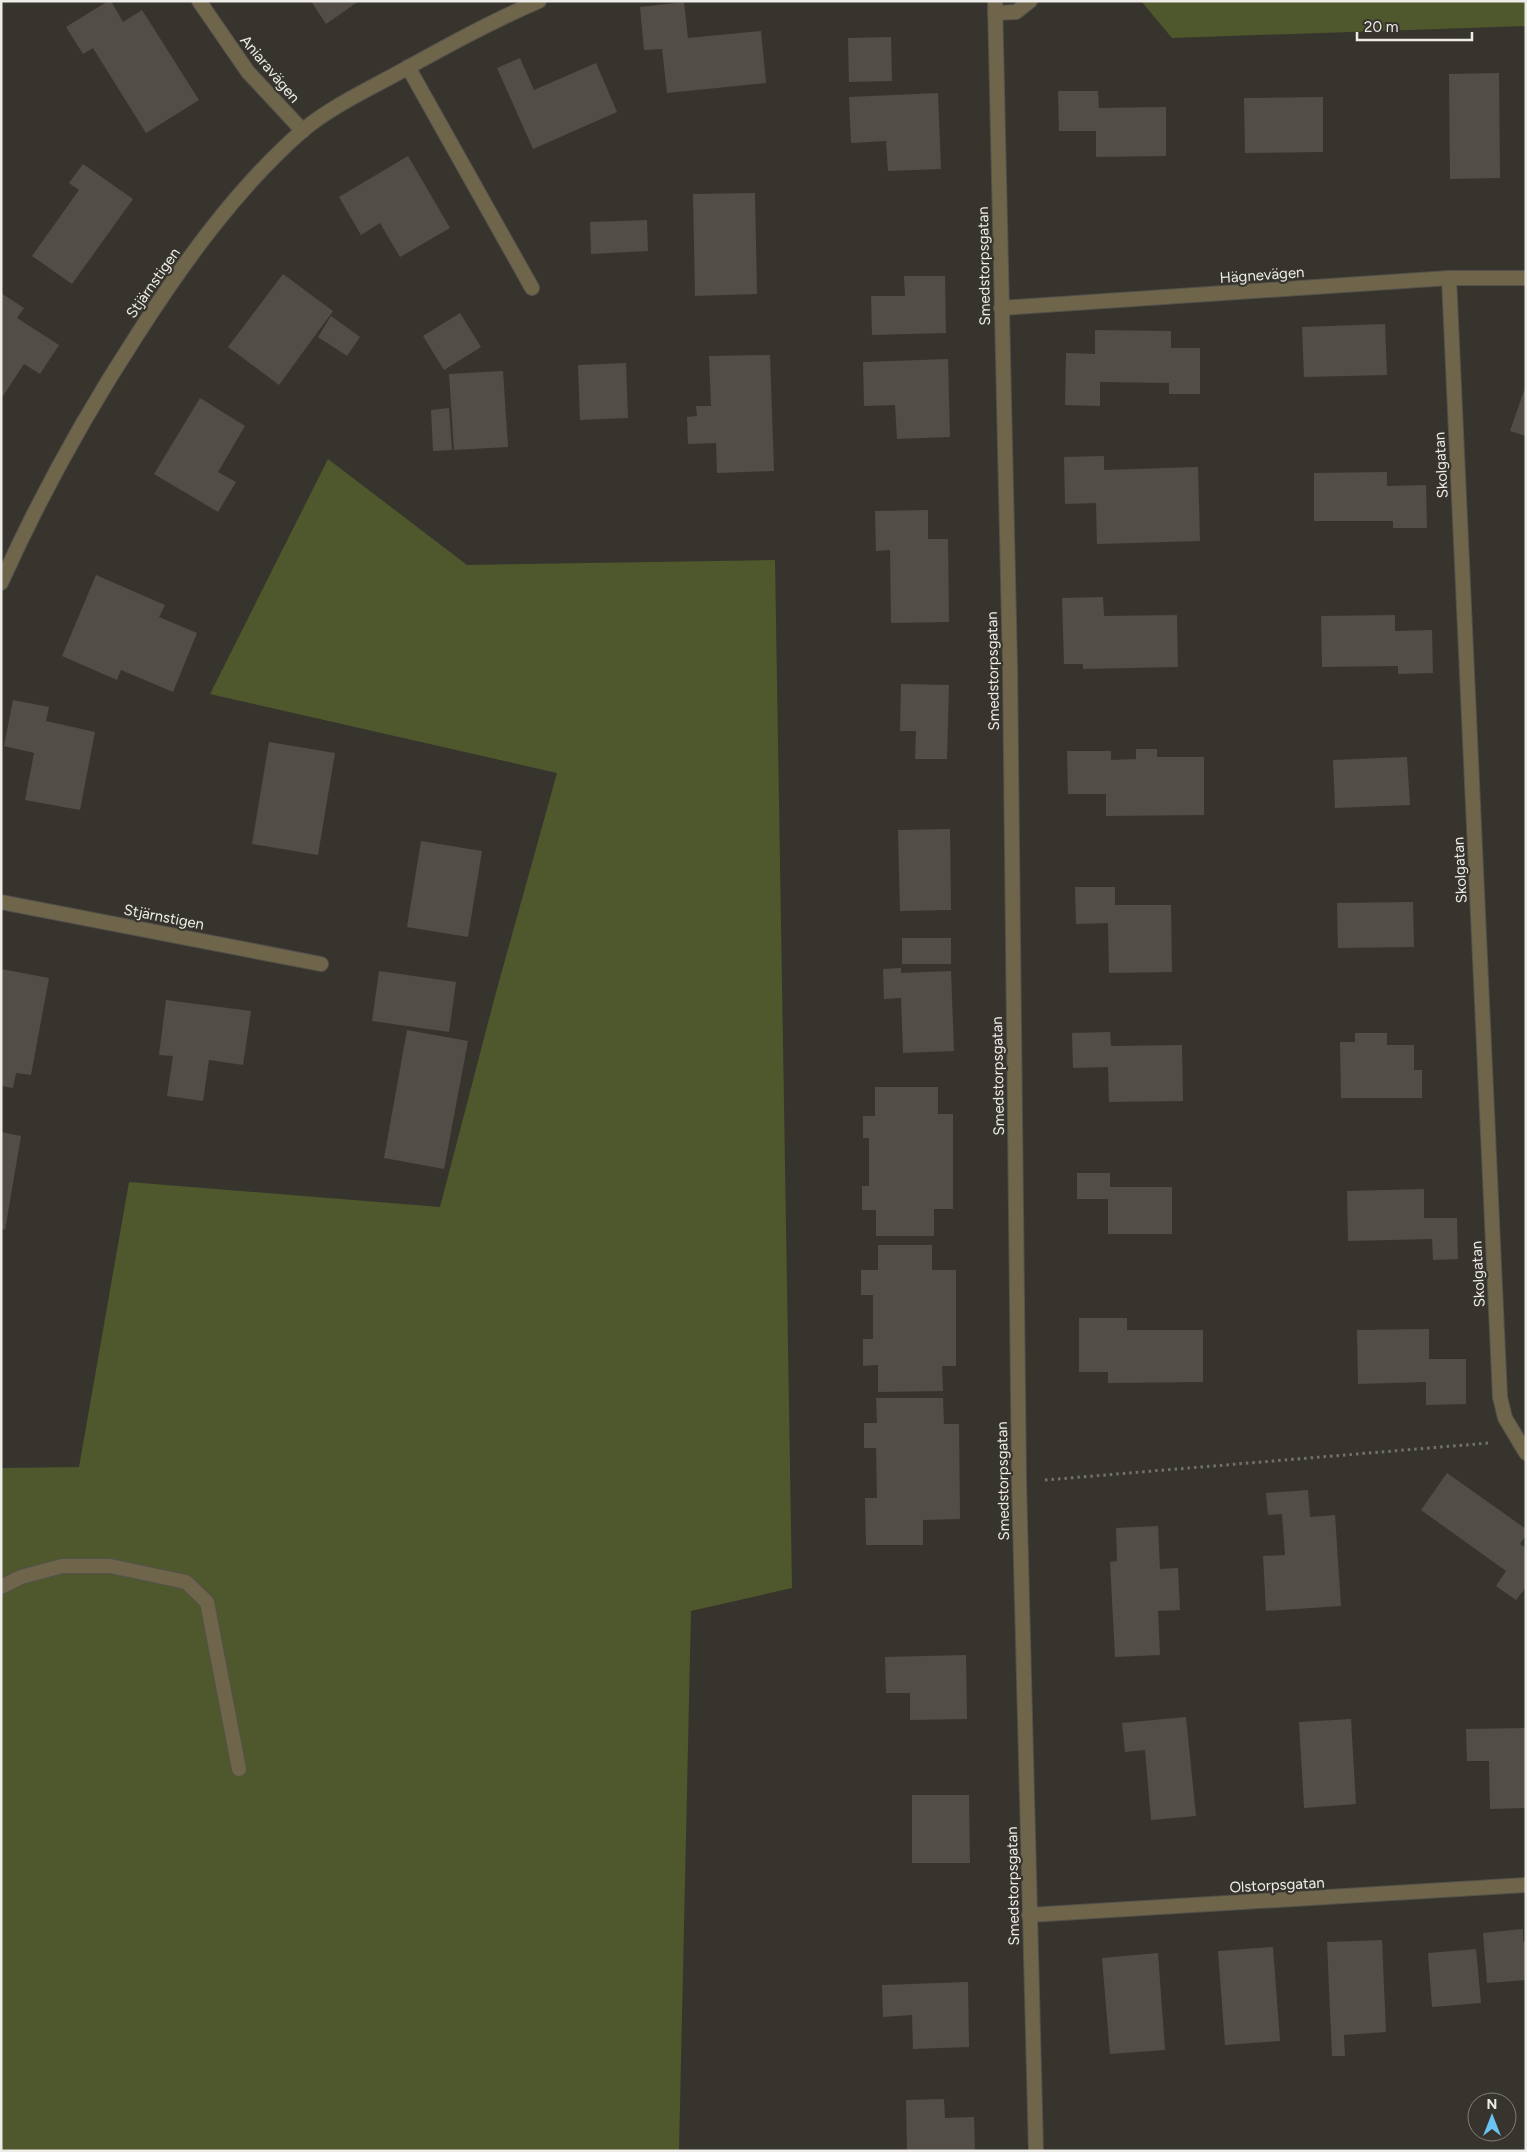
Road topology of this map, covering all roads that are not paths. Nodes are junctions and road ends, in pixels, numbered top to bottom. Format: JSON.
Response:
{"nodes":[{"id":1,"x":199,"y":1,"type":"edge"},
{"id":2,"x":539,"y":1,"type":"edge"},
{"id":3,"x":1030,"y":1,"type":"edge"},
{"id":4,"x":995,"y":7,"type":"edge"},
{"id":5,"x":408,"y":67,"type":"junction"},
{"id":6,"x":303,"y":131,"type":"junction"},
{"id":7,"x":1449,"y":278,"type":"junction"},
{"id":8,"x":1526,"y":278,"type":"edge"},
{"id":9,"x":532,"y":288,"type":"dead end"},
{"id":10,"x":1001,"y":308,"type":"junction"},
{"id":11,"x":1,"y":583,"type":"edge"},
{"id":12,"x":1,"y":902,"type":"edge"},
{"id":13,"x":321,"y":964,"type":"dead end"},
{"id":14,"x":1526,"y":1453,"type":"edge"},
{"id":15,"x":1,"y":1587,"type":"edge"},
{"id":16,"x":238,"y":1769,"type":"dead end"},
{"id":17,"x":1526,"y":1885,"type":"edge"},
{"id":18,"x":1030,"y":1915,"type":"junction"},
{"id":19,"x":1036,"y":2151,"type":"edge"}],
"edges":[{"from":1,"to":6,"type":"street","name":"Aniaravägen"},
{"from":2,"to":5,"type":"street","name":"Stjärnstigen"},
{"from":3,"to":4,"type":"street"},
{"from":4,"to":10,"type":"street","name":"Smedstorpsgatan"},
{"from":5,"to":6,"type":"street","name":"Stjärnstigen"},
{"from":5,"to":9,"type":"street"},
{"from":6,"to":11,"type":"street","name":"Stjärnstigen"},
{"from":7,"to":8,"type":"street","name":"Hägnevägen"},
{"from":7,"to":10,"type":"street","name":"Hägnevägen"},
{"from":7,"to":14,"type":"street","name":"Skolgatan"},
{"from":10,"to":18,"type":"street","name":"Smedstorpsgatan"},
{"from":12,"to":13,"type":"street","name":"Stjärnstigen"},
{"from":15,"to":16,"type":"street"},
{"from":17,"to":18,"type":"street","name":"Olstorpsgatan"},
{"from":18,"to":19,"type":"street","name":"Smedstorpsgatan"}]}
